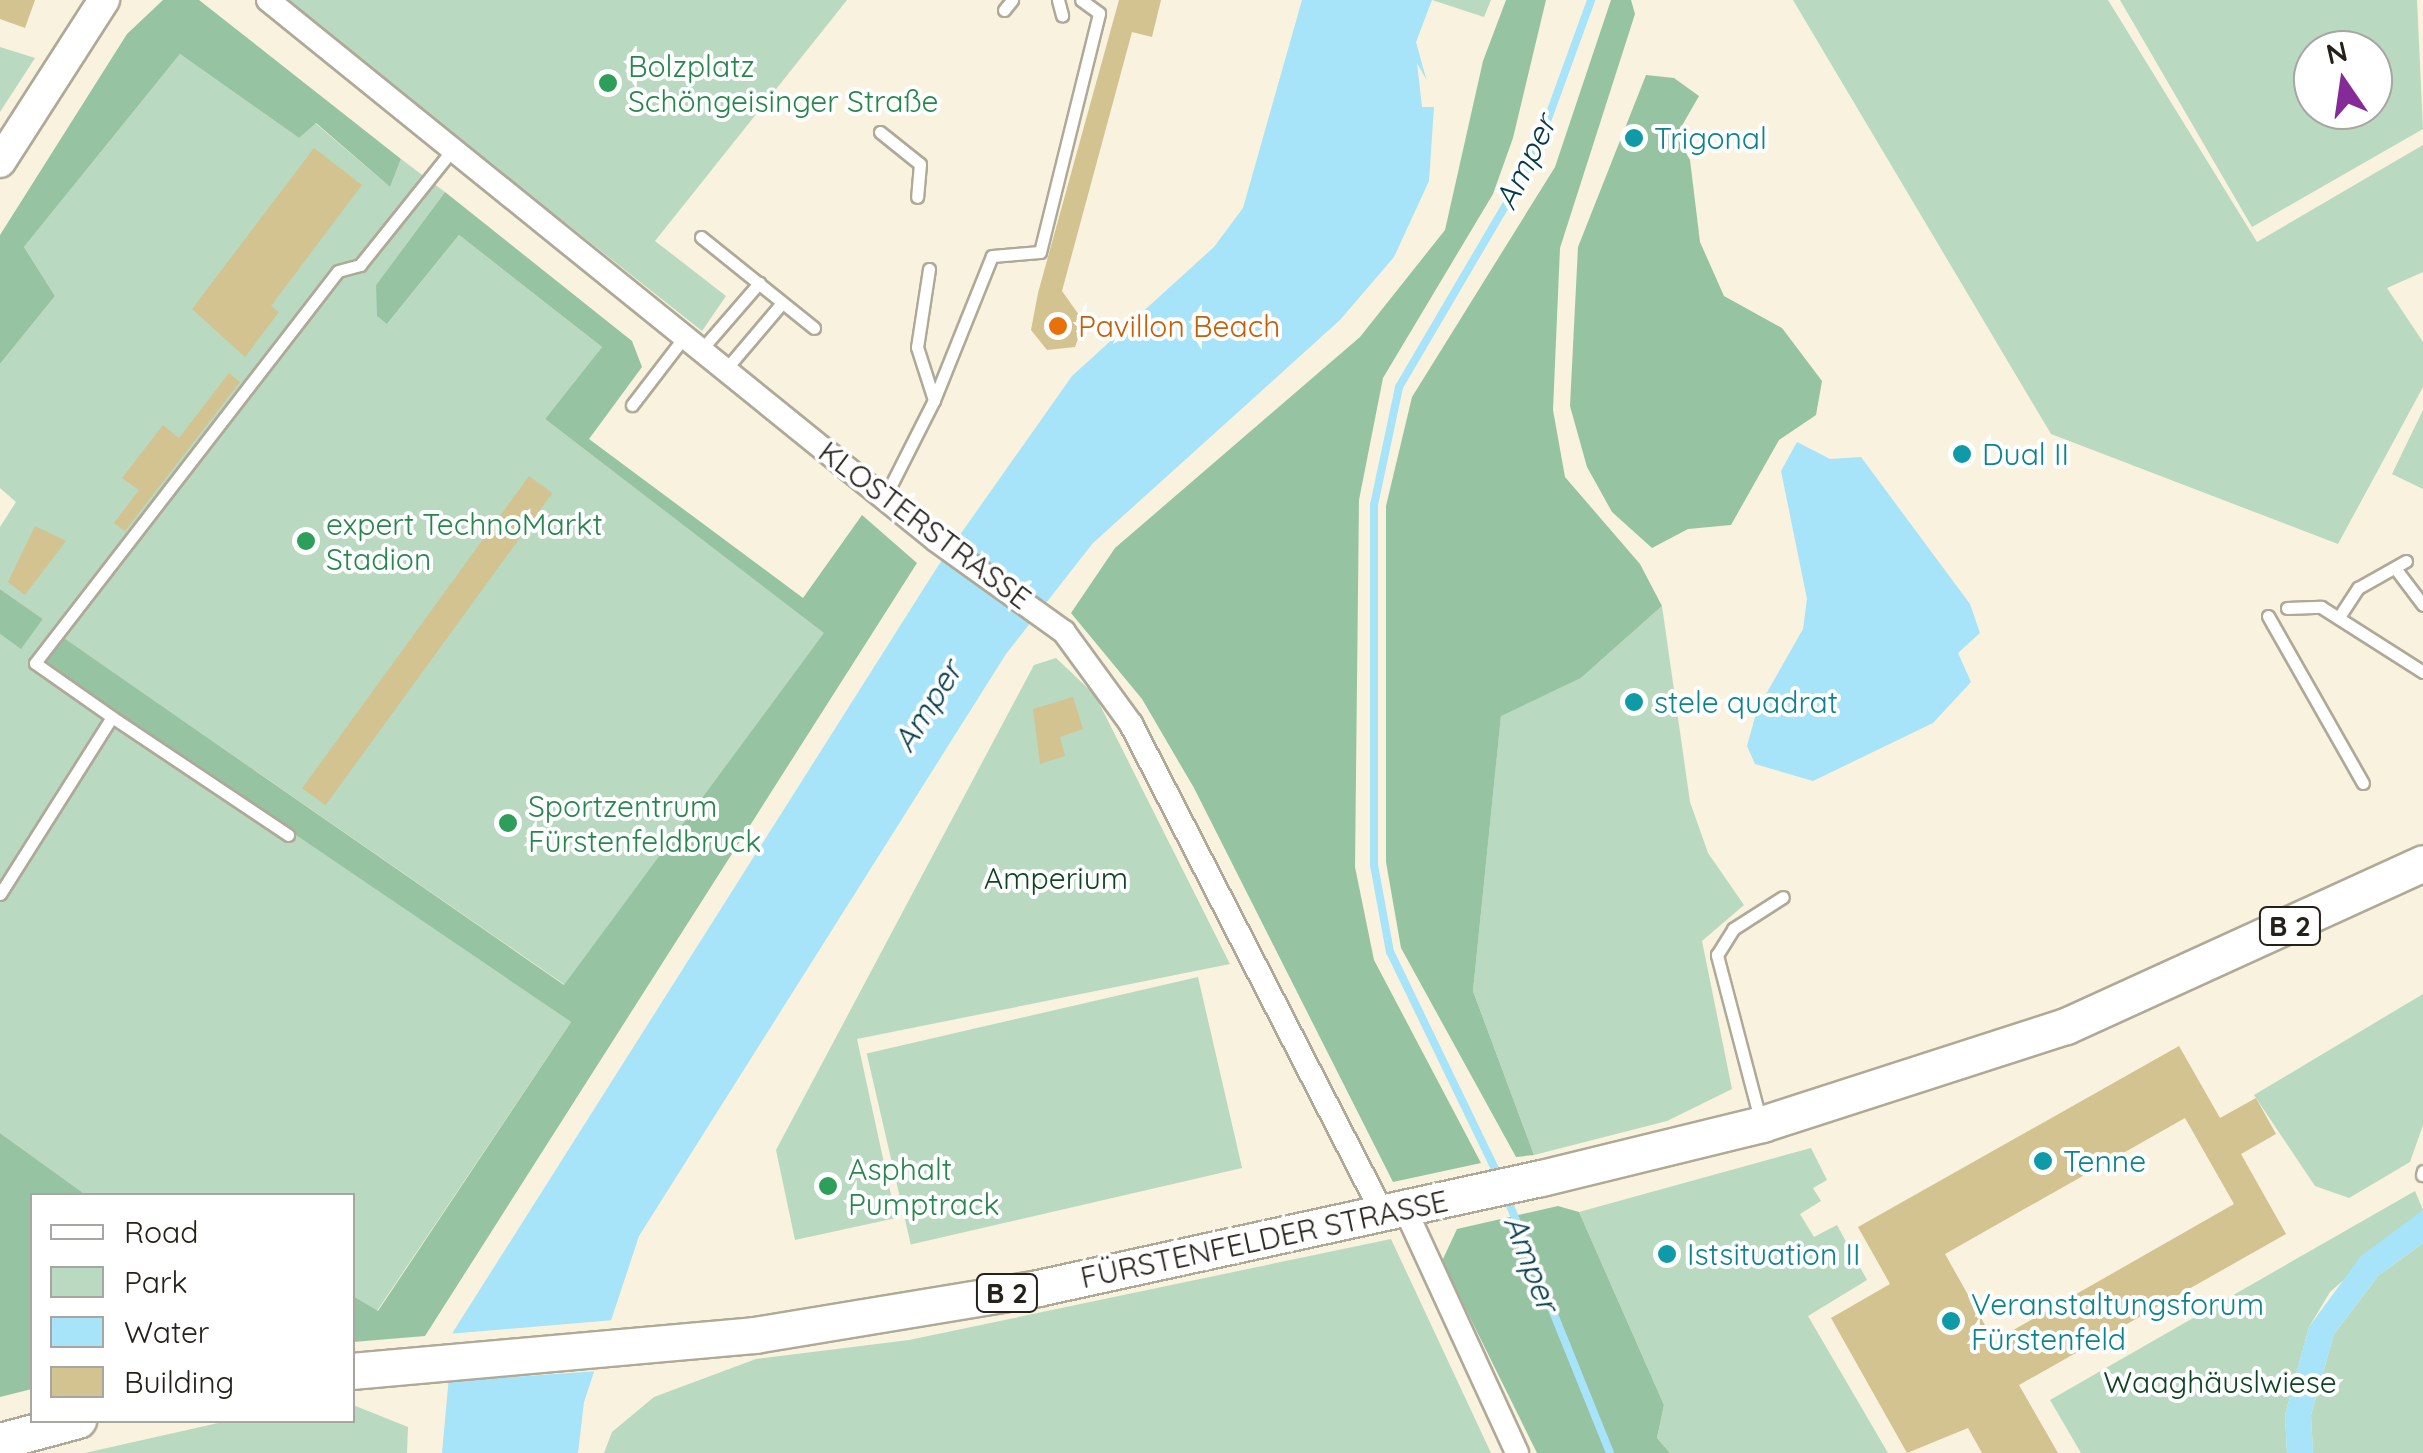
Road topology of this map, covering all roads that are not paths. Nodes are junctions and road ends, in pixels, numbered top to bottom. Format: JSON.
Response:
{"nodes":[{"id":1,"x":104,"y":0,"type":"edge"},
{"id":2,"x":268,"y":0,"type":"edge"},
{"id":3,"x":1058,"y":0,"type":"edge"},
{"id":4,"x":1080,"y":0,"type":"edge"},
{"id":5,"x":1062,"y":15,"type":"dead end"},
{"id":6,"x":880,"y":132,"type":"dead end"},
{"id":7,"x":453,"y":149,"type":"junction"},
{"id":8,"x":0,"y":162,"type":"edge"},
{"id":9,"x":917,"y":197,"type":"dead end"},
{"id":10,"x":701,"y":237,"type":"dead end"},
{"id":11,"x":929,"y":270,"type":"dead end"},
{"id":12,"x":759,"y":283,"type":"junction"},
{"id":13,"x":782,"y":303,"type":"junction"},
{"id":14,"x":814,"y":328,"type":"dead end"},
{"id":15,"x":693,"y":343,"type":"junction"},
{"id":16,"x":726,"y":370,"type":"junction"},
{"id":17,"x":934,"y":400,"type":"junction"},
{"id":18,"x":632,"y":406,"type":"dead end"},
{"id":19,"x":885,"y":498,"type":"junction"},
{"id":20,"x":2423,"y":604,"type":"edge"},
{"id":21,"x":2287,"y":608,"type":"dead end"},
{"id":22,"x":2268,"y":616,"type":"dead end"},
{"id":23,"x":2339,"y":617,"type":"junction"},
{"id":24,"x":2423,"y":672,"type":"edge"},
{"id":25,"x":112,"y":717,"type":"junction"},
{"id":26,"x":2364,"y":783,"type":"dead end"},
{"id":27,"x":288,"y":835,"type":"dead end"},
{"id":28,"x":2423,"y":863,"type":"edge"},
{"id":29,"x":0,"y":894,"type":"edge"},
{"id":30,"x":1783,"y":896,"type":"dead end"},
{"id":31,"x":1762,"y":1124,"type":"junction"},
{"id":32,"x":1394,"y":1212,"type":"junction"},
{"id":33,"x":355,"y":1371,"type":"edge"},
{"id":34,"x":67,"y":1423,"type":"edge"},
{"id":35,"x":0,"y":1441,"type":"edge"},
{"id":36,"x":1518,"y":1453,"type":"edge"}],
"edges":[{"from":1,"to":8,"type":"street"},
{"from":2,"to":7,"type":"street","name":"KLOSTERSTRASSE"},
{"from":3,"to":5,"type":"lane"},
{"from":4,"to":17,"type":"lane"},
{"from":6,"to":9,"type":"lane"},
{"from":7,"to":15,"type":"street","name":"KLOSTERSTRASSE"},
{"from":7,"to":25,"type":"lane"},
{"from":10,"to":12,"type":"lane"},
{"from":11,"to":17,"type":"lane"},
{"from":12,"to":13,"type":"lane"},
{"from":12,"to":15,"type":"lane"},
{"from":13,"to":14,"type":"lane"},
{"from":13,"to":16,"type":"lane"},
{"from":15,"to":16,"type":"street","name":"KLOSTERSTRASSE"},
{"from":15,"to":18,"type":"lane"},
{"from":16,"to":19,"type":"street","name":"KLOSTERSTRASSE"},
{"from":17,"to":19,"type":"lane"},
{"from":19,"to":32,"type":"street","name":"KLOSTERSTRASSE"},
{"from":20,"to":23,"type":"lane"},
{"from":21,"to":23,"type":"lane"},
{"from":22,"to":26,"type":"lane"},
{"from":23,"to":24,"type":"lane"},
{"from":25,"to":27,"type":"lane"},
{"from":25,"to":29,"type":"lane"},
{"from":28,"to":31,"type":"main road","name":"FÜRSTENFELDER STRASSE","number":"B 2"},
{"from":30,"to":31,"type":"lane"},
{"from":31,"to":32,"type":"main road","name":"FÜRSTENFELDER STRASSE","number":"B 2"},
{"from":32,"to":33,"type":"main road","name":"FÜRSTENFELDER STRASSE","number":"B 2"},
{"from":32,"to":36,"type":"street","name":"KLOSTERSTRASSE"},
{"from":34,"to":35,"type":"main road"}]}
